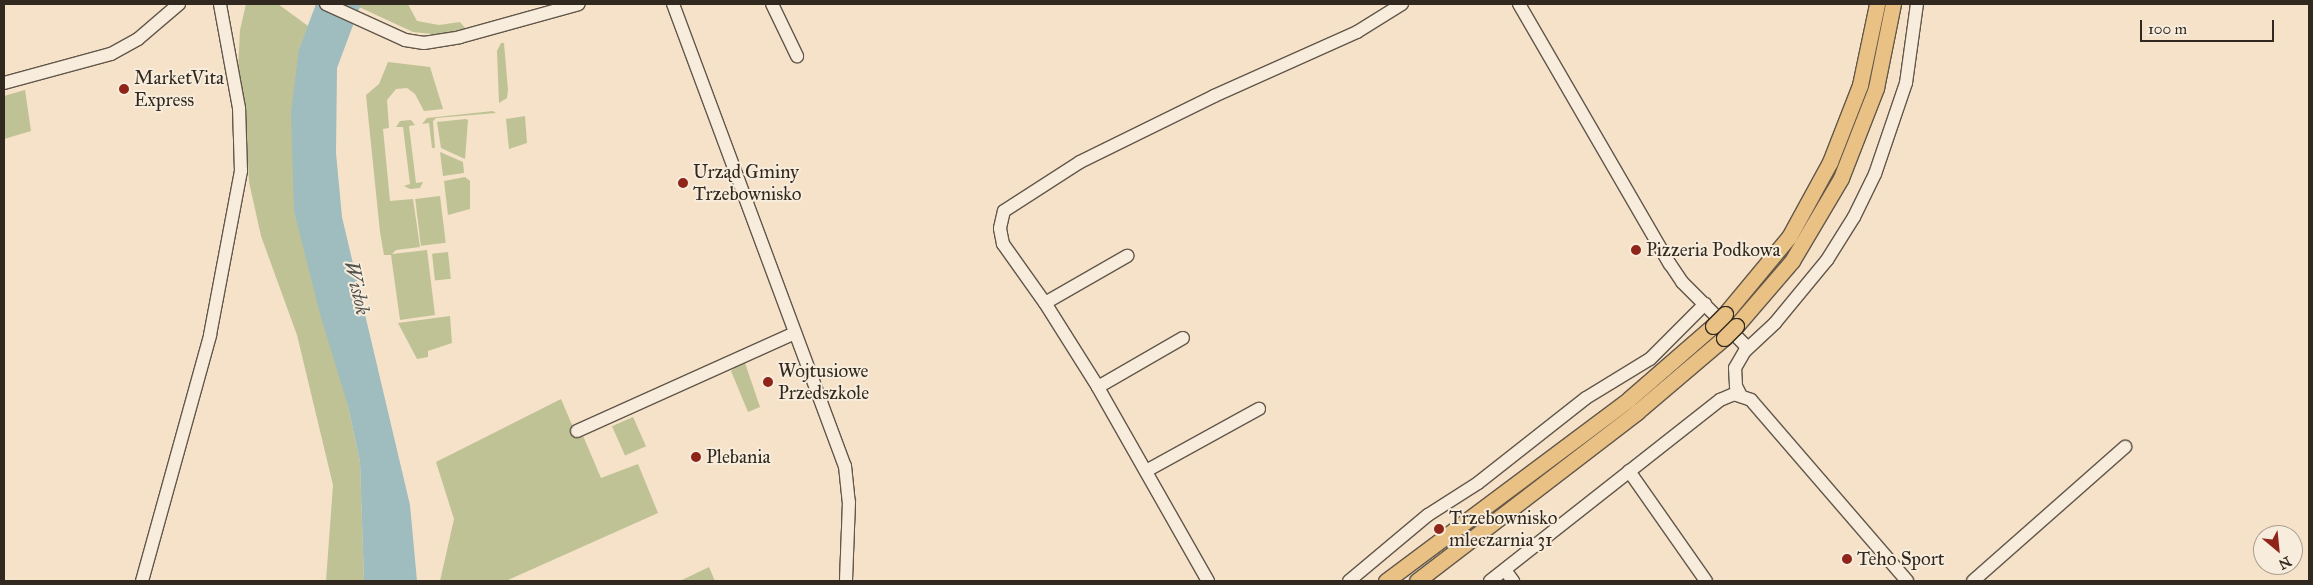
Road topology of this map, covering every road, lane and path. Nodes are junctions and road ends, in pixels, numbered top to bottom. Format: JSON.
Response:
{"nodes":[{"id":1,"x":179,"y":4,"type":"edge"},
{"id":2,"x":220,"y":4,"type":"edge"},
{"id":3,"x":326,"y":4,"type":"edge"},
{"id":4,"x":579,"y":4,"type":"edge"},
{"id":5,"x":673,"y":4,"type":"edge"},
{"id":6,"x":772,"y":4,"type":"edge"},
{"id":7,"x":1402,"y":4,"type":"edge"},
{"id":8,"x":1519,"y":4,"type":"edge"},
{"id":9,"x":1877,"y":4,"type":"edge"},
{"id":10,"x":1893,"y":4,"type":"edge"},
{"id":11,"x":1917,"y":4,"type":"edge"},
{"id":12,"x":797,"y":56,"type":"dead end"},
{"id":13,"x":4,"y":83,"type":"edge"},
{"id":14,"x":1126,"y":256,"type":"dead end"},
{"id":15,"x":1045,"y":303,"type":"junction"},
{"id":16,"x":1705,"y":304,"type":"junction"},
{"id":17,"x":795,"y":332,"type":"junction"},
{"id":18,"x":1183,"y":338,"type":"dead end"},
{"id":19,"x":1748,"y":348,"type":"junction"},
{"id":20,"x":1098,"y":387,"type":"junction"},
{"id":21,"x":1740,"y":394,"type":"junction"},
{"id":22,"x":1259,"y":409,"type":"dead end"},
{"id":23,"x":577,"y":431,"type":"dead end"},
{"id":24,"x":2126,"y":447,"type":"dead end"},
{"id":25,"x":1146,"y":471,"type":"junction"},
{"id":26,"x":1629,"y":472,"type":"junction"},
{"id":27,"x":1504,"y":570,"type":"junction"},
{"id":28,"x":142,"y":581,"type":"edge"},
{"id":29,"x":846,"y":581,"type":"edge"},
{"id":30,"x":1208,"y":581,"type":"edge"},
{"id":31,"x":1349,"y":581,"type":"edge"},
{"id":32,"x":1386,"y":581,"type":"edge"},
{"id":33,"x":1417,"y":581,"type":"edge"},
{"id":34,"x":1490,"y":581,"type":"edge"},
{"id":35,"x":1513,"y":581,"type":"edge"},
{"id":36,"x":1706,"y":581,"type":"edge"},
{"id":37,"x":1908,"y":581,"type":"edge"},
{"id":38,"x":1973,"y":581,"type":"edge"}],
"edges":[{"from":1,"to":13,"type":"street"},
{"from":2,"to":28,"type":"street"},
{"from":3,"to":4,"type":"street"},
{"from":5,"to":17,"type":"street"},
{"from":6,"to":12,"type":"street"},
{"from":7,"to":15,"type":"street"},
{"from":8,"to":16,"type":"street"},
{"from":9,"to":32,"type":"main road","bridge":true},
{"from":10,"to":33,"type":"main road","bridge":true},
{"from":11,"to":19,"type":"street"},
{"from":14,"to":15,"type":"street"},
{"from":15,"to":20,"type":"street"},
{"from":16,"to":19,"type":"street"},
{"from":16,"to":31,"type":"street"},
{"from":17,"to":23,"type":"street"},
{"from":17,"to":29,"type":"street"},
{"from":18,"to":20,"type":"street"},
{"from":19,"to":21,"type":"street"},
{"from":20,"to":25,"type":"street"},
{"from":21,"to":26,"type":"street"},
{"from":21,"to":37,"type":"street"},
{"from":22,"to":25,"type":"street"},
{"from":24,"to":38,"type":"street"},
{"from":25,"to":30,"type":"street"},
{"from":26,"to":27,"type":"street"},
{"from":26,"to":36,"type":"street"},
{"from":27,"to":34,"type":"street"},
{"from":27,"to":35,"type":"street"}]}
